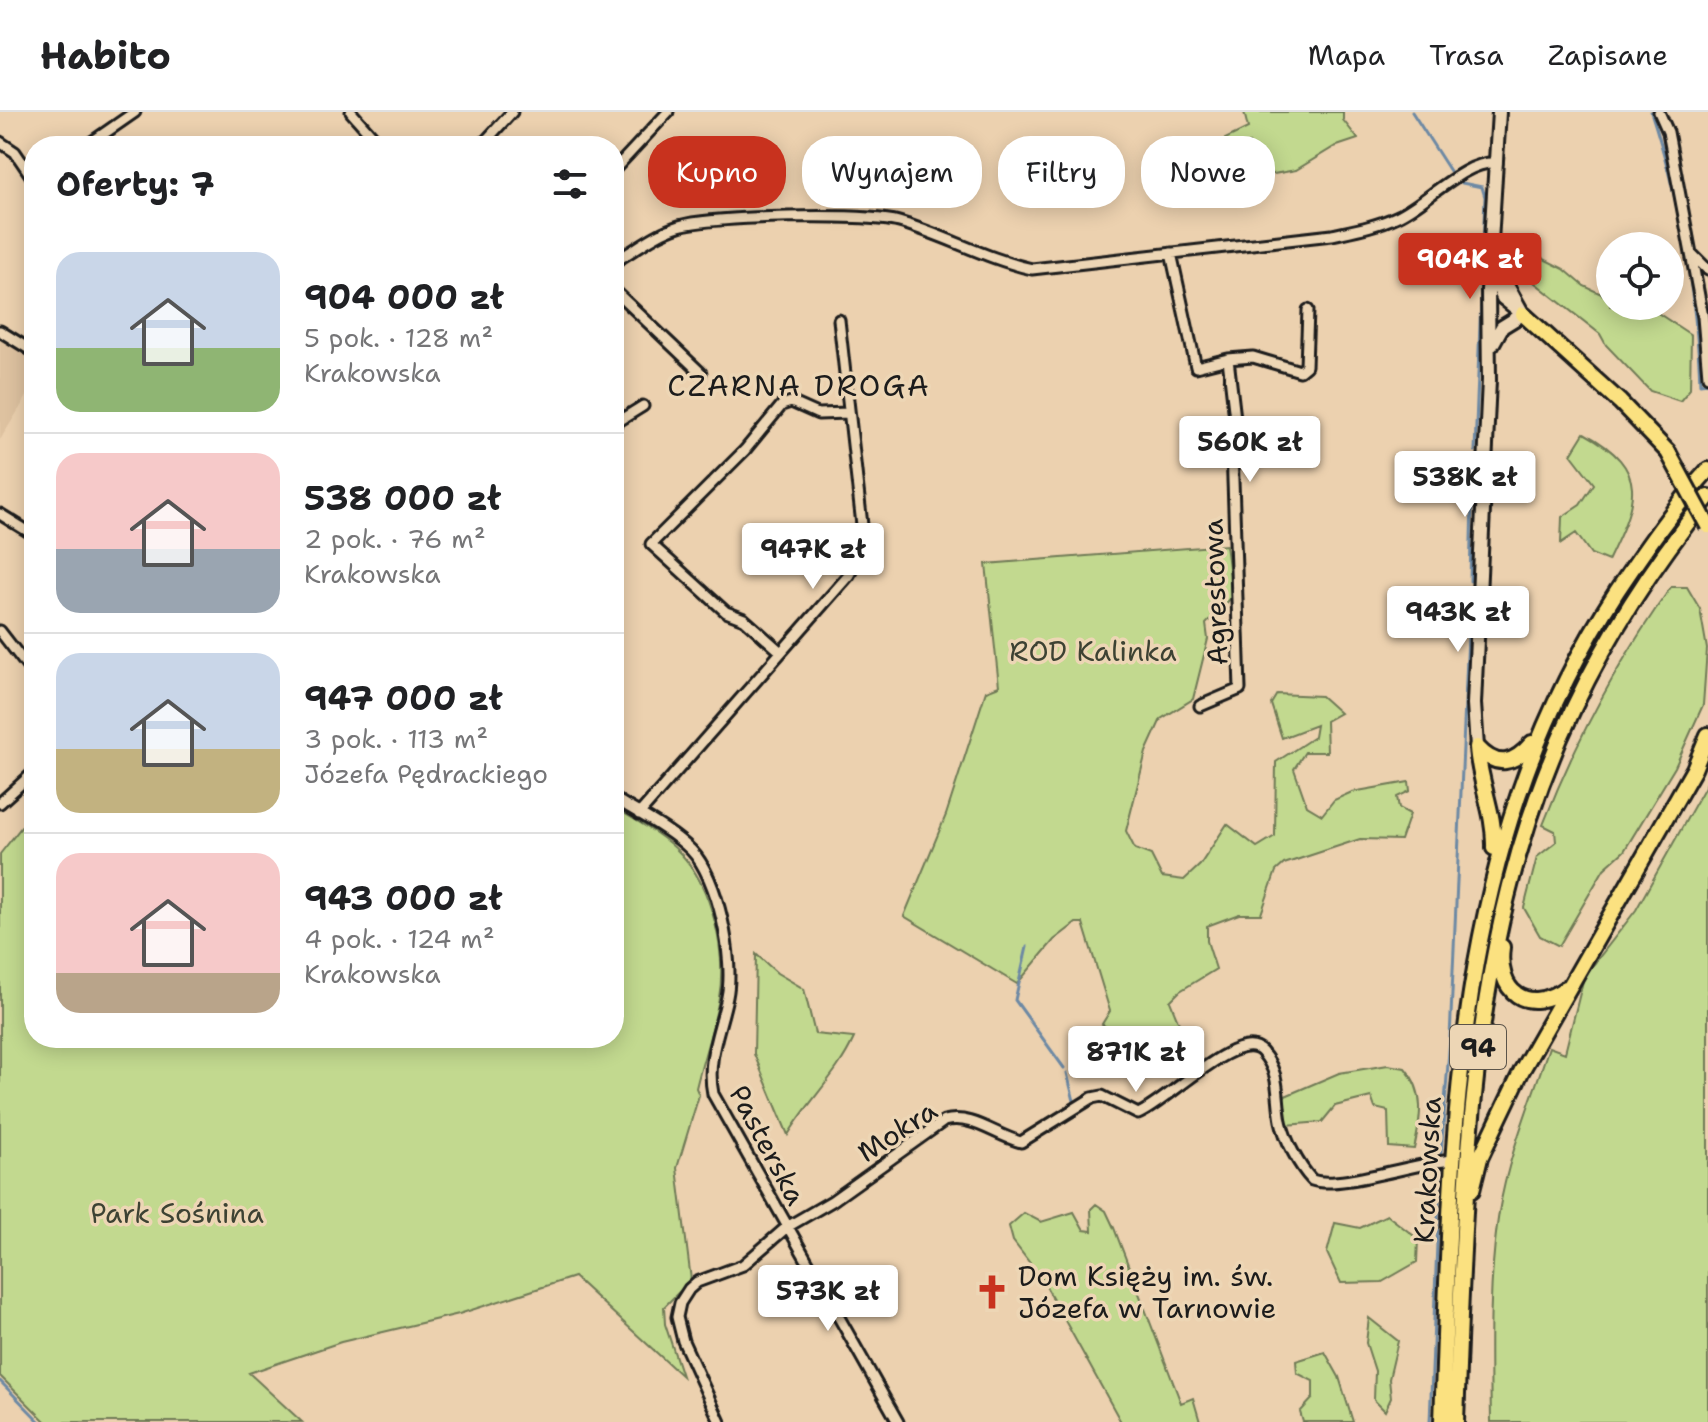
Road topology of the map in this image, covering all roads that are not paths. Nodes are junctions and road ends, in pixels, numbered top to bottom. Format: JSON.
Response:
{"nodes":[{"id":1,"x":135,"y":112,"type":"edge"},
{"id":2,"x":351,"y":112,"type":"edge"},
{"id":3,"x":512,"y":112,"type":"edge"},
{"id":4,"x":668,"y":112,"type":"edge"},
{"id":5,"x":1499,"y":112,"type":"edge"},
{"id":6,"x":1659,"y":112,"type":"edge"},
{"id":7,"x":100,"y":136,"type":"edge"},
{"id":8,"x":372,"y":136,"type":"edge"},
{"id":9,"x":490,"y":136,"type":"edge"},
{"id":10,"x":0,"y":142,"type":"edge"},
{"id":11,"x":624,"y":159,"type":"edge"},
{"id":12,"x":1497,"y":163,"type":"junction"},
{"id":13,"x":24,"y":165,"type":"edge"},
{"id":14,"x":1493,"y":237,"type":"junction"},
{"id":15,"x":1171,"y":253,"type":"junction"},
{"id":16,"x":1691,"y":253,"type":"junction"},
{"id":17,"x":624,"y":256,"type":"edge"},
{"id":18,"x":1491,"y":270,"type":"junction"},
{"id":19,"x":1708,"y":270,"type":"edge"},
{"id":20,"x":624,"y":300,"type":"edge"},
{"id":21,"x":1308,"y":310,"type":"dead end"},
{"id":22,"x":1523,"y":314,"type":"junction"},
{"id":23,"x":839,"y":320,"type":"dead end"},
{"id":24,"x":0,"y":331,"type":"edge"},
{"id":25,"x":1488,"y":336,"type":"junction"},
{"id":26,"x":24,"y":346,"type":"edge"},
{"id":27,"x":1489,"y":352,"type":"junction"},
{"id":28,"x":1228,"y":359,"type":"junction"},
{"id":29,"x":701,"y":373,"type":"dead end"},
{"id":30,"x":1708,"y":376,"type":"edge"},
{"id":31,"x":643,"y":406,"type":"dead end"},
{"id":32,"x":849,"y":413,"type":"junction"},
{"id":33,"x":624,"y":418,"type":"edge"},
{"id":34,"x":1708,"y":470,"type":"edge"},
{"id":35,"x":1708,"y":497,"type":"edge"},
{"id":36,"x":0,"y":514,"type":"edge"},
{"id":37,"x":1708,"y":526,"type":"edge"},
{"id":38,"x":24,"y":529,"type":"edge"},
{"id":39,"x":0,"y":631,"type":"edge"},
{"id":40,"x":781,"y":652,"type":"junction"},
{"id":41,"x":24,"y":662,"type":"edge"},
{"id":42,"x":1200,"y":706,"type":"dead end"},
{"id":43,"x":1547,"y":719,"type":"junction"},
{"id":44,"x":1708,"y":735,"type":"edge"},
{"id":45,"x":1477,"y":747,"type":"junction"},
{"id":46,"x":24,"y":781,"type":"edge"},
{"id":47,"x":0,"y":803,"type":"edge"},
{"id":48,"x":624,"y":804,"type":"edge"},
{"id":49,"x":639,"y":814,"type":"junction"},
{"id":50,"x":1515,"y":860,"type":"junction"},
{"id":51,"x":1492,"y":876,"type":"junction"},
{"id":52,"x":1570,"y":986,"type":"junction"},
{"id":53,"x":1453,"y":1160,"type":"junction"},
{"id":54,"x":787,"y":1227,"type":"junction"},
{"id":55,"x":1463,"y":1238,"type":"junction"},
{"id":56,"x":720,"y":1422,"type":"edge"},
{"id":57,"x":898,"y":1422,"type":"edge"},
{"id":58,"x":1442,"y":1422,"type":"edge"},
{"id":59,"x":1456,"y":1422,"type":"edge"}],
"edges":[{"from":1,"to":7,"type":"street"},
{"from":2,"to":8,"type":"street"},
{"from":3,"to":9,"type":"street"},
{"from":4,"to":11,"type":"street"},
{"from":5,"to":12,"type":"main road"},
{"from":6,"to":16,"type":"street"},
{"from":10,"to":13,"type":"street"},
{"from":12,"to":14,"type":"main road"},
{"from":12,"to":15,"type":"street"},
{"from":14,"to":18,"type":"main road"},
{"from":14,"to":22,"type":"main road"},
{"from":15,"to":17,"type":"street"},
{"from":15,"to":28,"type":"street"},
{"from":16,"to":19,"type":"street"},
{"from":16,"to":30,"type":"street"},
{"from":18,"to":22,"type":"main road"},
{"from":18,"to":25,"type":"main road"},
{"from":20,"to":29,"type":"street"},
{"from":21,"to":28,"type":"street"},
{"from":22,"to":25,"type":"main road"},
{"from":22,"to":27,"type":"main road"},
{"from":22,"to":37,"type":"main road","bridge":true},
{"from":23,"to":32,"type":"street"},
{"from":24,"to":26,"type":"street"},
{"from":25,"to":27,"type":"main road"},
{"from":27,"to":45,"type":"main road"},
{"from":28,"to":42,"type":"street","name":"Agrestowa"},
{"from":31,"to":33,"type":"street"},
{"from":32,"to":40,"type":"street"},
{"from":32,"to":40,"type":"street"},
{"from":34,"to":43,"type":"main road","number":"94"},
{"from":35,"to":50,"type":"main road","number":"94"},
{"from":36,"to":38,"type":"street"},
{"from":39,"to":41,"type":"street"},
{"from":40,"to":49,"type":"street"},
{"from":43,"to":45,"type":"main road"},
{"from":43,"to":51,"type":"main road","number":"94"},
{"from":44,"to":52,"type":"main road"},
{"from":45,"to":51,"type":"main road"},
{"from":46,"to":47,"type":"street"},
{"from":48,"to":49,"type":"street","name":"Pasterska"},
{"from":49,"to":54,"type":"street","name":"Pasterska"},
{"from":50,"to":52,"type":"main road"},
{"from":50,"to":55,"type":"main road","number":"94"},
{"from":51,"to":53,"type":"main road","name":"Krakowska","number":"94"},
{"from":52,"to":55,"type":"main road"},
{"from":53,"to":54,"type":"street","name":"Mokra"},
{"from":53,"to":58,"type":"main road","name":"Krakowska","number":"94"},
{"from":54,"to":56,"type":"street","name":"Mokra"},
{"from":54,"to":57,"type":"street","name":"Pasterska"},
{"from":55,"to":59,"type":"main road","name":"Krakowska","number":"94"}]}
